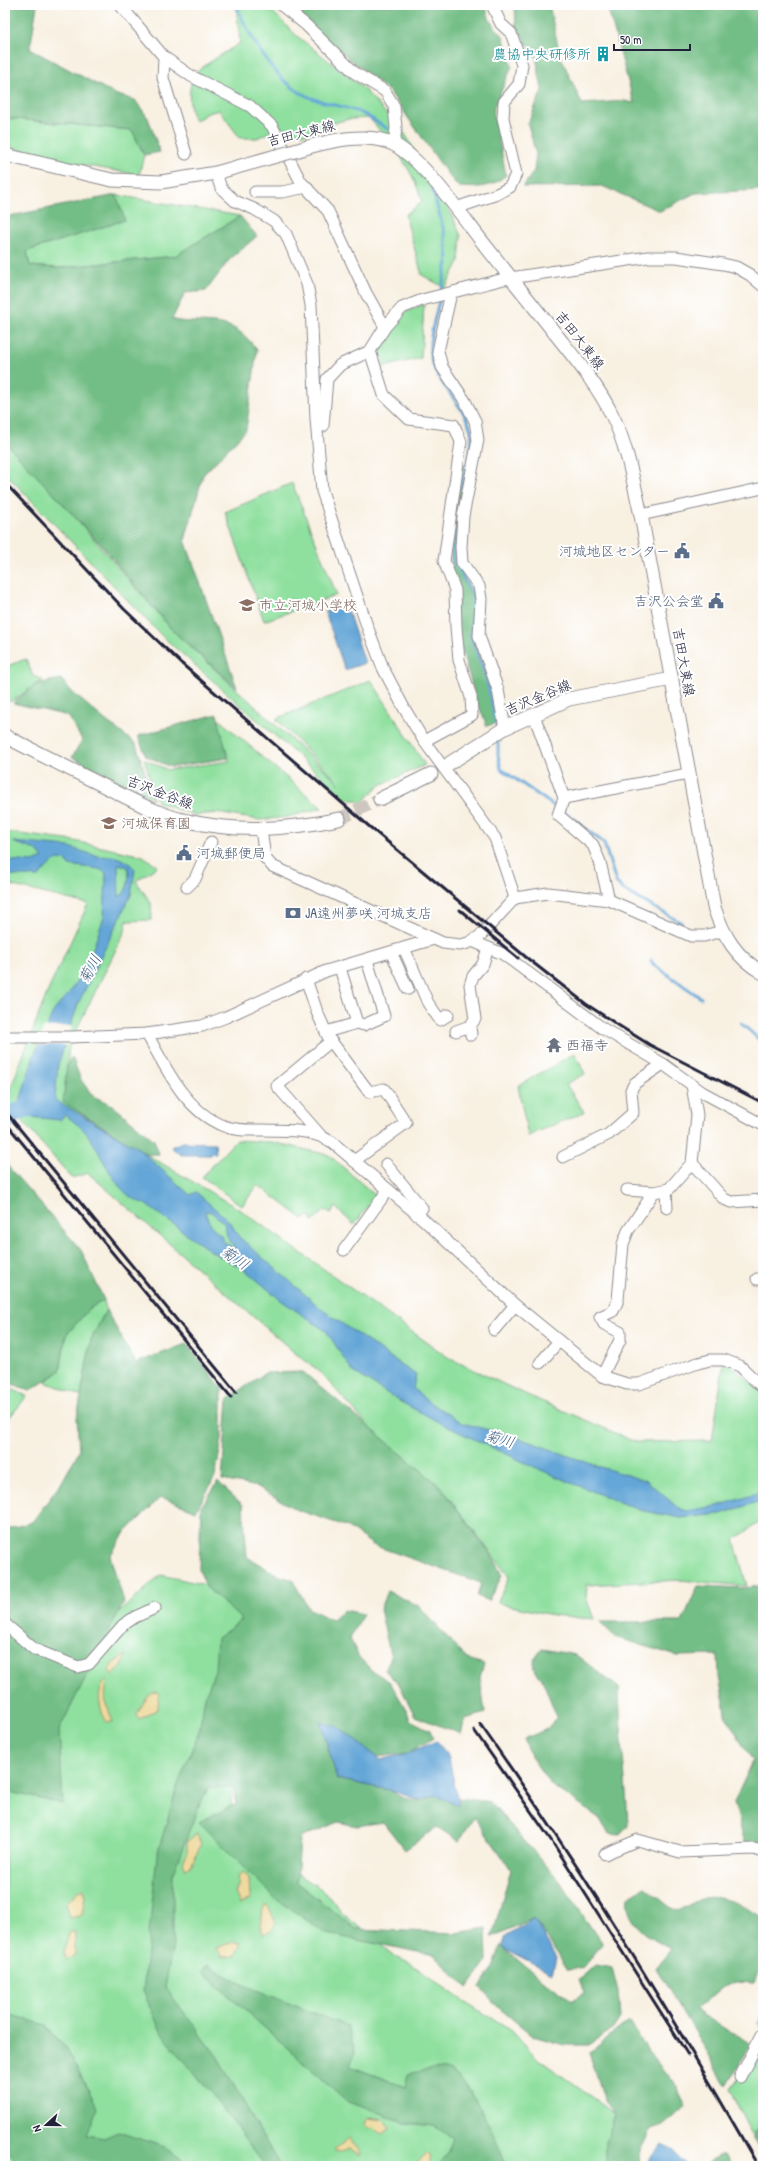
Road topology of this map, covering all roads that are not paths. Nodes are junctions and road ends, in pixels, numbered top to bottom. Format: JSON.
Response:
{"nodes":[{"id":1,"x":120,"y":5,"type":"edge"},
{"id":2,"x":281,"y":5,"type":"edge"},
{"id":3,"x":492,"y":5,"type":"edge"},
{"id":4,"x":164,"y":57,"type":"junction"},
{"id":5,"x":394,"y":145,"type":"junction"},
{"id":6,"x":186,"y":154,"type":"dead end"},
{"id":7,"x":5,"y":155,"type":"edge"},
{"id":8,"x":216,"y":173,"type":"junction"},
{"id":9,"x":307,"y":187,"type":"junction"},
{"id":10,"x":256,"y":192,"type":"dead end"},
{"id":11,"x":456,"y":208,"type":"junction"},
{"id":12,"x":512,"y":278,"type":"junction"},
{"id":13,"x":763,"y":286,"type":"edge"},
{"id":14,"x":449,"y":293,"type":"junction"},
{"id":15,"x":384,"y":327,"type":"junction"},
{"id":16,"x":370,"y":351,"type":"junction"},
{"id":17,"x":318,"y":444,"type":"junction"},
{"id":18,"x":763,"y":488,"type":"edge"},
{"id":19,"x":641,"y":515,"type":"junction"},
{"id":20,"x":672,"y":679,"type":"junction"},
{"id":21,"x":534,"y":715,"type":"junction"},
{"id":22,"x":505,"y":728,"type":"junction"},
{"id":23,"x":5,"y":736,"type":"edge"},
{"id":24,"x":424,"y":741,"type":"junction"},
{"id":25,"x":450,"y":764,"type":"dead end"},
{"id":26,"x":431,"y":774,"type":"dead end"},
{"id":27,"x":688,"y":774,"type":"junction"},
{"id":28,"x":380,"y":799,"type":"tunnel mouth"},
{"id":29,"x":563,"y":801,"type":"junction"},
{"id":30,"x":340,"y":819,"type":"tunnel mouth"},
{"id":31,"x":261,"y":829,"type":"junction"},
{"id":32,"x":211,"y":842,"type":"dead end"},
{"id":33,"x":187,"y":887,"type":"dead end"},
{"id":34,"x":515,"y":898,"type":"junction"},
{"id":35,"x":609,"y":900,"type":"junction"},
{"id":36,"x":722,"y":931,"type":"junction"},
{"id":37,"x":434,"y":939,"type":"junction"},
{"id":38,"x":472,"y":941,"type":"junction"},
{"id":39,"x":404,"y":948,"type":"junction"},
{"id":40,"x":488,"y":948,"type":"junction"},
{"id":41,"x":392,"y":952,"type":"junction"},
{"id":42,"x":367,"y":960,"type":"junction"},
{"id":43,"x":340,"y":968,"type":"junction"},
{"id":44,"x":763,"y":973,"type":"edge"},
{"id":45,"x":306,"y":979,"type":"junction"},
{"id":46,"x":408,"y":989,"type":"dead end"},
{"id":47,"x":448,"y":1015,"type":"dead end"},
{"id":48,"x":357,"y":1023,"type":"junction"},
{"id":49,"x":456,"y":1031,"type":"dead end"},
{"id":50,"x":147,"y":1034,"type":"junction"},
{"id":51,"x":328,"y":1036,"type":"junction"},
{"id":52,"x":5,"y":1037,"type":"edge"},
{"id":53,"x":663,"y":1064,"type":"junction"},
{"id":54,"x":692,"y":1085,"type":"junction"},
{"id":55,"x":763,"y":1125,"type":"edge"},
{"id":56,"x":321,"y":1136,"type":"junction"},
{"id":57,"x":563,"y":1157,"type":"dead end"},
{"id":58,"x":354,"y":1161,"type":"junction"},
{"id":59,"x":692,"y":1163,"type":"junction"},
{"id":60,"x":386,"y":1164,"type":"dead end"},
{"id":61,"x":388,"y":1190,"type":"junction"},
{"id":62,"x":627,"y":1190,"type":"dead end"},
{"id":63,"x":666,"y":1190,"type":"junction"},
{"id":64,"x":654,"y":1192,"type":"junction"},
{"id":65,"x":763,"y":1200,"type":"edge"},
{"id":66,"x":667,"y":1208,"type":"dead end"},
{"id":67,"x":417,"y":1215,"type":"junction"},
{"id":68,"x":344,"y":1250,"type":"dead end"},
{"id":69,"x":516,"y":1305,"type":"junction"},
{"id":70,"x":494,"y":1330,"type":"dead end"},
{"id":71,"x":559,"y":1341,"type":"junction"},
{"id":72,"x":540,"y":1363,"type":"dead end"},
{"id":73,"x":602,"y":1376,"type":"junction"},
{"id":74,"x":763,"y":1388,"type":"edge"},
{"id":75,"x":155,"y":1608,"type":"dead end"},
{"id":76,"x":5,"y":1624,"type":"edge"},
{"id":77,"x":763,"y":1852,"type":"edge"},
{"id":78,"x":605,"y":1854,"type":"dead end"},
{"id":79,"x":763,"y":2033,"type":"edge"},
{"id":80,"x":740,"y":2077,"type":"dead end"}],
"edges":[{"from":1,"to":4,"type":"street"},
{"from":2,"to":5,"type":"street"},
{"from":3,"to":11,"type":"street"},
{"from":4,"to":6,"type":"street"},
{"from":4,"to":9,"type":"street"},
{"from":5,"to":8,"type":"main road","name":"吉田大東線","bridge":true},
{"from":5,"to":11,"type":"main road","name":"吉田大東線"},
{"from":7,"to":8,"type":"main road","name":"吉田大東線"},
{"from":8,"to":17,"type":"street"},
{"from":9,"to":10,"type":"street"},
{"from":9,"to":15,"type":"street"},
{"from":11,"to":12,"type":"main road","name":"吉田大東線"},
{"from":12,"to":13,"type":"street"},
{"from":12,"to":14,"type":"street"},
{"from":12,"to":19,"type":"main road","name":"吉田大東線"},
{"from":14,"to":15,"type":"street"},
{"from":14,"to":22,"type":"street"},
{"from":15,"to":16,"type":"street"},
{"from":16,"to":17,"type":"street"},
{"from":16,"to":24,"type":"street"},
{"from":17,"to":24,"type":"street"},
{"from":18,"to":19,"type":"street"},
{"from":19,"to":20,"type":"main road","name":"吉田大東線"},
{"from":20,"to":21,"type":"main road","name":"吉沢金谷線"},
{"from":20,"to":27,"type":"main road","name":"吉田大東線"},
{"from":21,"to":22,"type":"main road","name":"吉沢金谷線"},
{"from":21,"to":29,"type":"street"},
{"from":22,"to":25,"type":"main road","name":"吉沢金谷線"},
{"from":23,"to":31,"type":"main road","name":"吉沢金谷線"},
{"from":24,"to":34,"type":"street"},
{"from":26,"to":28,"type":"main road"},
{"from":27,"to":29,"type":"street"},
{"from":27,"to":36,"type":"main road","name":"吉田大東線"},
{"from":29,"to":35,"type":"street"},
{"from":30,"to":31,"type":"main road","name":"吉沢金谷線"},
{"from":31,"to":37,"type":"street"},
{"from":32,"to":33,"type":"street"},
{"from":34,"to":35,"type":"street"},
{"from":34,"to":38,"type":"street"},
{"from":35,"to":36,"type":"street"},
{"from":36,"to":44,"type":"main road","name":"吉田大東線"},
{"from":37,"to":38,"type":"street"},
{"from":37,"to":39,"type":"street"},
{"from":38,"to":40,"type":"street"},
{"from":39,"to":41,"type":"street"},
{"from":39,"to":47,"type":"street"},
{"from":40,"to":49,"type":"street"},
{"from":40,"to":53,"type":"street"},
{"from":41,"to":42,"type":"street"},
{"from":41,"to":46,"type":"street"},
{"from":42,"to":43,"type":"street"},
{"from":42,"to":48,"type":"street"},
{"from":43,"to":45,"type":"street"},
{"from":43,"to":48,"type":"street"},
{"from":45,"to":50,"type":"street"},
{"from":45,"to":51,"type":"street"},
{"from":48,"to":51,"type":"street"},
{"from":50,"to":52,"type":"street"},
{"from":50,"to":56,"type":"street"},
{"from":51,"to":56,"type":"street"},
{"from":51,"to":58,"type":"street"},
{"from":53,"to":54,"type":"street"},
{"from":53,"to":57,"type":"street"},
{"from":54,"to":55,"type":"street"},
{"from":54,"to":59,"type":"street"},
{"from":56,"to":58,"type":"street"},
{"from":58,"to":61,"type":"street"},
{"from":59,"to":63,"type":"street"},
{"from":59,"to":65,"type":"street"},
{"from":60,"to":67,"type":"street"},
{"from":61,"to":67,"type":"street"},
{"from":61,"to":68,"type":"street"},
{"from":62,"to":64,"type":"street"},
{"from":63,"to":64,"type":"street"},
{"from":63,"to":66,"type":"street"},
{"from":64,"to":73,"type":"street"},
{"from":67,"to":69,"type":"street"},
{"from":69,"to":70,"type":"street"},
{"from":69,"to":71,"type":"street"},
{"from":71,"to":72,"type":"street"},
{"from":71,"to":73,"type":"street"},
{"from":73,"to":74,"type":"street"},
{"from":75,"to":76,"type":"street"},
{"from":77,"to":78,"type":"street"},
{"from":79,"to":80,"type":"street"}]}
